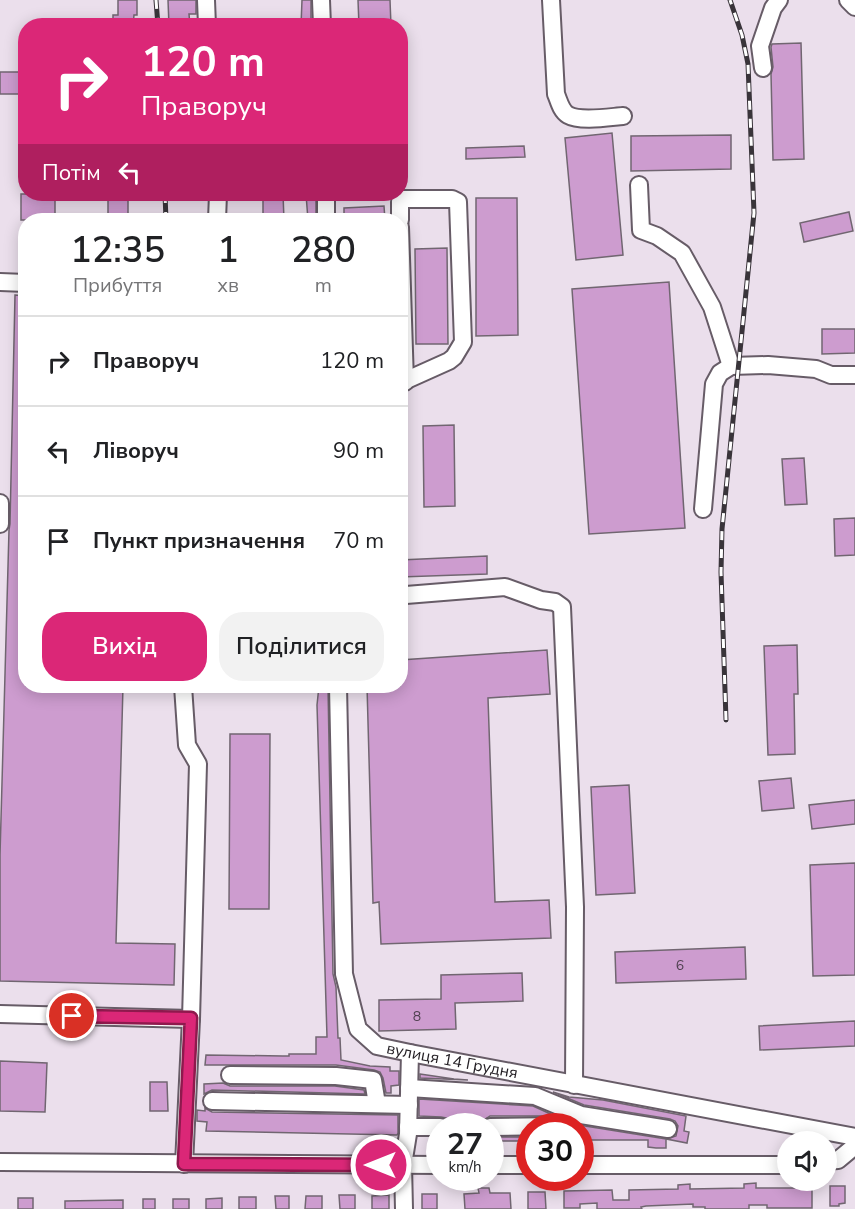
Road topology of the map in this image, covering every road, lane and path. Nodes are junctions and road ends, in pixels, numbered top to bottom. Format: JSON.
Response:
{"nodes":[{"id":1,"x":206,"y":0,"type":"edge"},
{"id":2,"x":321,"y":0,"type":"edge"},
{"id":3,"x":551,"y":0,"type":"edge"},
{"id":4,"x":779,"y":0,"type":"edge"},
{"id":5,"x":848,"y":0,"type":"edge"},
{"id":6,"x":855,"y":8,"type":"edge"},
{"id":7,"x":207,"y":18,"type":"edge"},
{"id":8,"x":322,"y":18,"type":"edge"},
{"id":9,"x":763,"y":68,"type":"dead end"},
{"id":10,"x":623,"y":116,"type":"dead end"},
{"id":11,"x":639,"y":185,"type":"dead end"},
{"id":12,"x":408,"y":199,"type":"edge"},
{"id":13,"x":0,"y":282,"type":"edge"},
{"id":14,"x":18,"y":283,"type":"edge"},
{"id":15,"x":731,"y":366,"type":"junction"},
{"id":16,"x":855,"y":375,"type":"edge"},
{"id":17,"x":408,"y":381,"type":"edge"},
{"id":18,"x":0,"y":503,"type":"edge"},
{"id":19,"x":703,"y":509,"type":"dead end"},
{"id":20,"x":0,"y":524,"type":"edge"},
{"id":21,"x":408,"y":595,"type":"edge"},
{"id":22,"x":183,"y":693,"type":"edge"},
{"id":23,"x":338,"y":693,"type":"edge"},
{"id":24,"x":0,"y":1014,"type":"edge"},
{"id":25,"x":191,"y":1018,"type":"junction"},
{"id":26,"x":410,"y":1053,"type":"junction"},
{"id":27,"x":230,"y":1075,"type":"dead end"},
{"id":28,"x":574,"y":1085,"type":"junction"},
{"id":29,"x":409,"y":1088,"type":"junction"},
{"id":30,"x":212,"y":1101,"type":"dead end"},
{"id":31,"x":377,"y":1104,"type":"junction"},
{"id":32,"x":409,"y":1105,"type":"junction"},
{"id":33,"x":408,"y":1127,"type":"junction"},
{"id":34,"x":426,"y":1127,"type":"edge"},
{"id":35,"x":668,"y":1129,"type":"dead end"},
{"id":36,"x":855,"y":1137,"type":"edge"},
{"id":37,"x":855,"y":1146,"type":"edge"},
{"id":38,"x":837,"y":1160,"type":"edge"},
{"id":39,"x":0,"y":1162,"type":"edge"},
{"id":40,"x":184,"y":1164,"type":"junction"},
{"id":41,"x":777,"y":1164,"type":"edge"},
{"id":42,"x":403,"y":1165,"type":"junction"},
{"id":43,"x":426,"y":1165,"type":"edge"},
{"id":44,"x":594,"y":1165,"type":"edge"},
{"id":45,"x":404,"y":1209,"type":"edge"}],
"edges":[{"from":1,"to":7,"type":"street"},
{"from":2,"to":8,"type":"street"},
{"from":3,"to":10,"type":"street"},
{"from":4,"to":9,"type":"street"},
{"from":5,"to":6,"type":"street"},
{"from":11,"to":15,"type":"street"},
{"from":12,"to":17,"type":"street"},
{"from":13,"to":14,"type":"street"},
{"from":15,"to":16,"type":"street"},
{"from":15,"to":19,"type":"street"},
{"from":18,"to":20,"type":"street"},
{"from":21,"to":28,"type":"street"},
{"from":22,"to":25,"type":"street"},
{"from":23,"to":26,"type":"street","name":"вулиця 14 Грудня"},
{"from":24,"to":25,"type":"street"},
{"from":25,"to":40,"type":"street"},
{"from":26,"to":28,"type":"street","name":"вулиця 14 Грудня"},
{"from":26,"to":29,"type":"street"},
{"from":27,"to":31,"type":"street"},
{"from":28,"to":36,"type":"street","name":"вулиця 14 Грудня"},
{"from":29,"to":32,"type":"street"},
{"from":29,"to":35,"type":"street"},
{"from":30,"to":31,"type":"street"},
{"from":31,"to":32,"type":"street"},
{"from":32,"to":33,"type":"street"},
{"from":33,"to":34,"type":"street"},
{"from":33,"to":42,"type":"street"},
{"from":37,"to":38,"type":"street"},
{"from":39,"to":40,"type":"street"},
{"from":40,"to":42,"type":"street"},
{"from":41,"to":44,"type":"street"},
{"from":42,"to":43,"type":"street"},
{"from":42,"to":45,"type":"street"}]}
